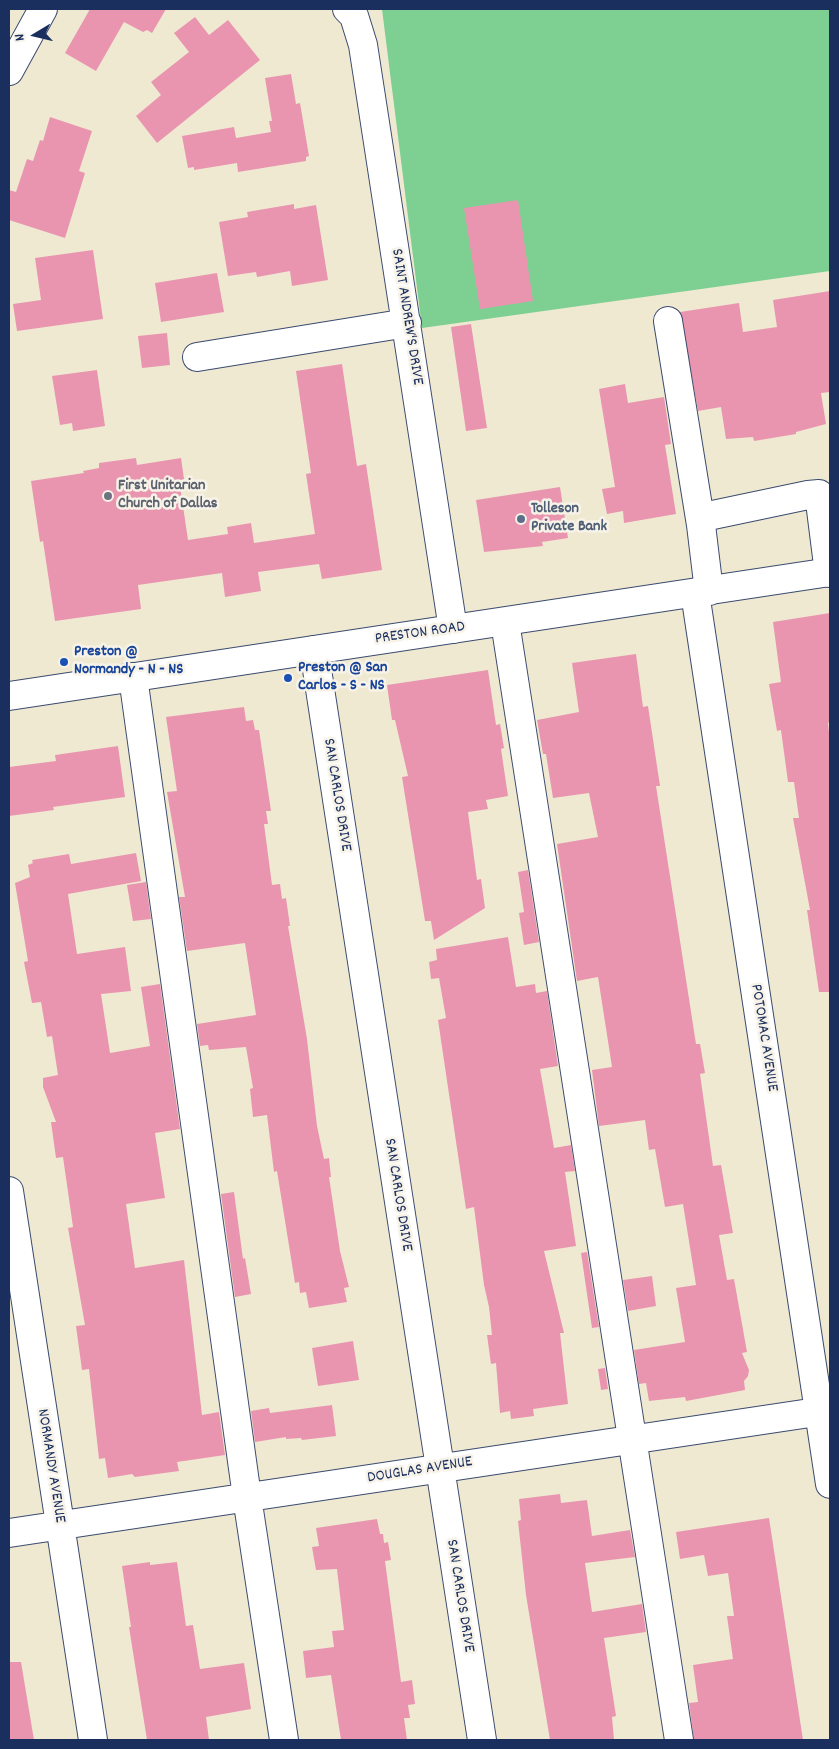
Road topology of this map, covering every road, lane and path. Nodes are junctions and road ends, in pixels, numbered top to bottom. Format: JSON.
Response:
{"nodes":[{"id":1,"x":43,"y":9,"type":"edge"},
{"id":2,"x":347,"y":9,"type":"edge"},
{"id":3,"x":9,"y":71,"type":"edge"},
{"id":4,"x":668,"y":321,"type":"dead end"},
{"id":5,"x":407,"y":323,"type":"junction"},
{"id":6,"x":197,"y":357,"type":"dead end"},
{"id":7,"x":701,"y":525,"type":"junction"},
{"id":8,"x":830,"y":572,"type":"edge"},
{"id":9,"x":702,"y":592,"type":"junction"},
{"id":10,"x":505,"y":622,"type":"junction"},
{"id":11,"x":453,"y":629,"type":"junction"},
{"id":12,"x":314,"y":650,"type":"junction"},
{"id":13,"x":133,"y":677,"type":"junction"},
{"id":14,"x":9,"y":696,"type":"edge"},
{"id":15,"x":9,"y":1191,"type":"edge"},
{"id":16,"x":825,"y":1411,"type":"edge"},
{"id":17,"x":632,"y":1440,"type":"junction"},
{"id":18,"x":439,"y":1468,"type":"junction"},
{"id":19,"x":830,"y":1484,"type":"edge"},
{"id":20,"x":247,"y":1497,"type":"junction"},
{"id":21,"x":60,"y":1525,"type":"junction"},
{"id":22,"x":9,"y":1533,"type":"edge"},
{"id":23,"x":93,"y":1740,"type":"edge"},
{"id":24,"x":284,"y":1740,"type":"edge"},
{"id":25,"x":482,"y":1740,"type":"edge"},
{"id":26,"x":679,"y":1740,"type":"edge"}],
"edges":[{"from":1,"to":3,"type":"street"},
{"from":2,"to":5,"type":"street","name":"SAINT ANDREW'S DRIVE"},
{"from":4,"to":7,"type":"street","name":"POTOMAC AVENUE"},
{"from":5,"to":6,"type":"street"},
{"from":5,"to":11,"type":"street","name":"SAINT ANDREW'S DRIVE"},
{"from":7,"to":8,"type":"street"},
{"from":7,"to":9,"type":"street","name":"POTOMAC AVENUE"},
{"from":8,"to":9,"type":"street","name":"PRESTON ROAD"},
{"from":9,"to":10,"type":"street","name":"PRESTON ROAD"},
{"from":9,"to":16,"type":"street","name":"POTOMAC AVENUE"},
{"from":10,"to":11,"type":"street","name":"PRESTON ROAD"},
{"from":10,"to":17,"type":"street"},
{"from":11,"to":12,"type":"street","name":"PRESTON ROAD"},
{"from":12,"to":13,"type":"street","name":"PRESTON ROAD"},
{"from":12,"to":18,"type":"street","name":"SAN CARLOS DRIVE"},
{"from":13,"to":14,"type":"street","name":"PRESTON ROAD"},
{"from":13,"to":20,"type":"street"},
{"from":15,"to":21,"type":"street","name":"NORMANDY AVENUE"},
{"from":16,"to":17,"type":"street","name":"DOUGLAS AVENUE"},
{"from":16,"to":19,"type":"street","name":"POTOMAC AVENUE"},
{"from":17,"to":18,"type":"street","name":"DOUGLAS AVENUE"},
{"from":17,"to":26,"type":"street"},
{"from":18,"to":20,"type":"street","name":"DOUGLAS AVENUE"},
{"from":18,"to":25,"type":"street","name":"SAN CARLOS DRIVE"},
{"from":20,"to":21,"type":"street","name":"DOUGLAS AVENUE"},
{"from":20,"to":24,"type":"street"},
{"from":21,"to":22,"type":"street","name":"DOUGLAS AVENUE"},
{"from":21,"to":23,"type":"street","name":"NORMANDY AVENUE"}]}
